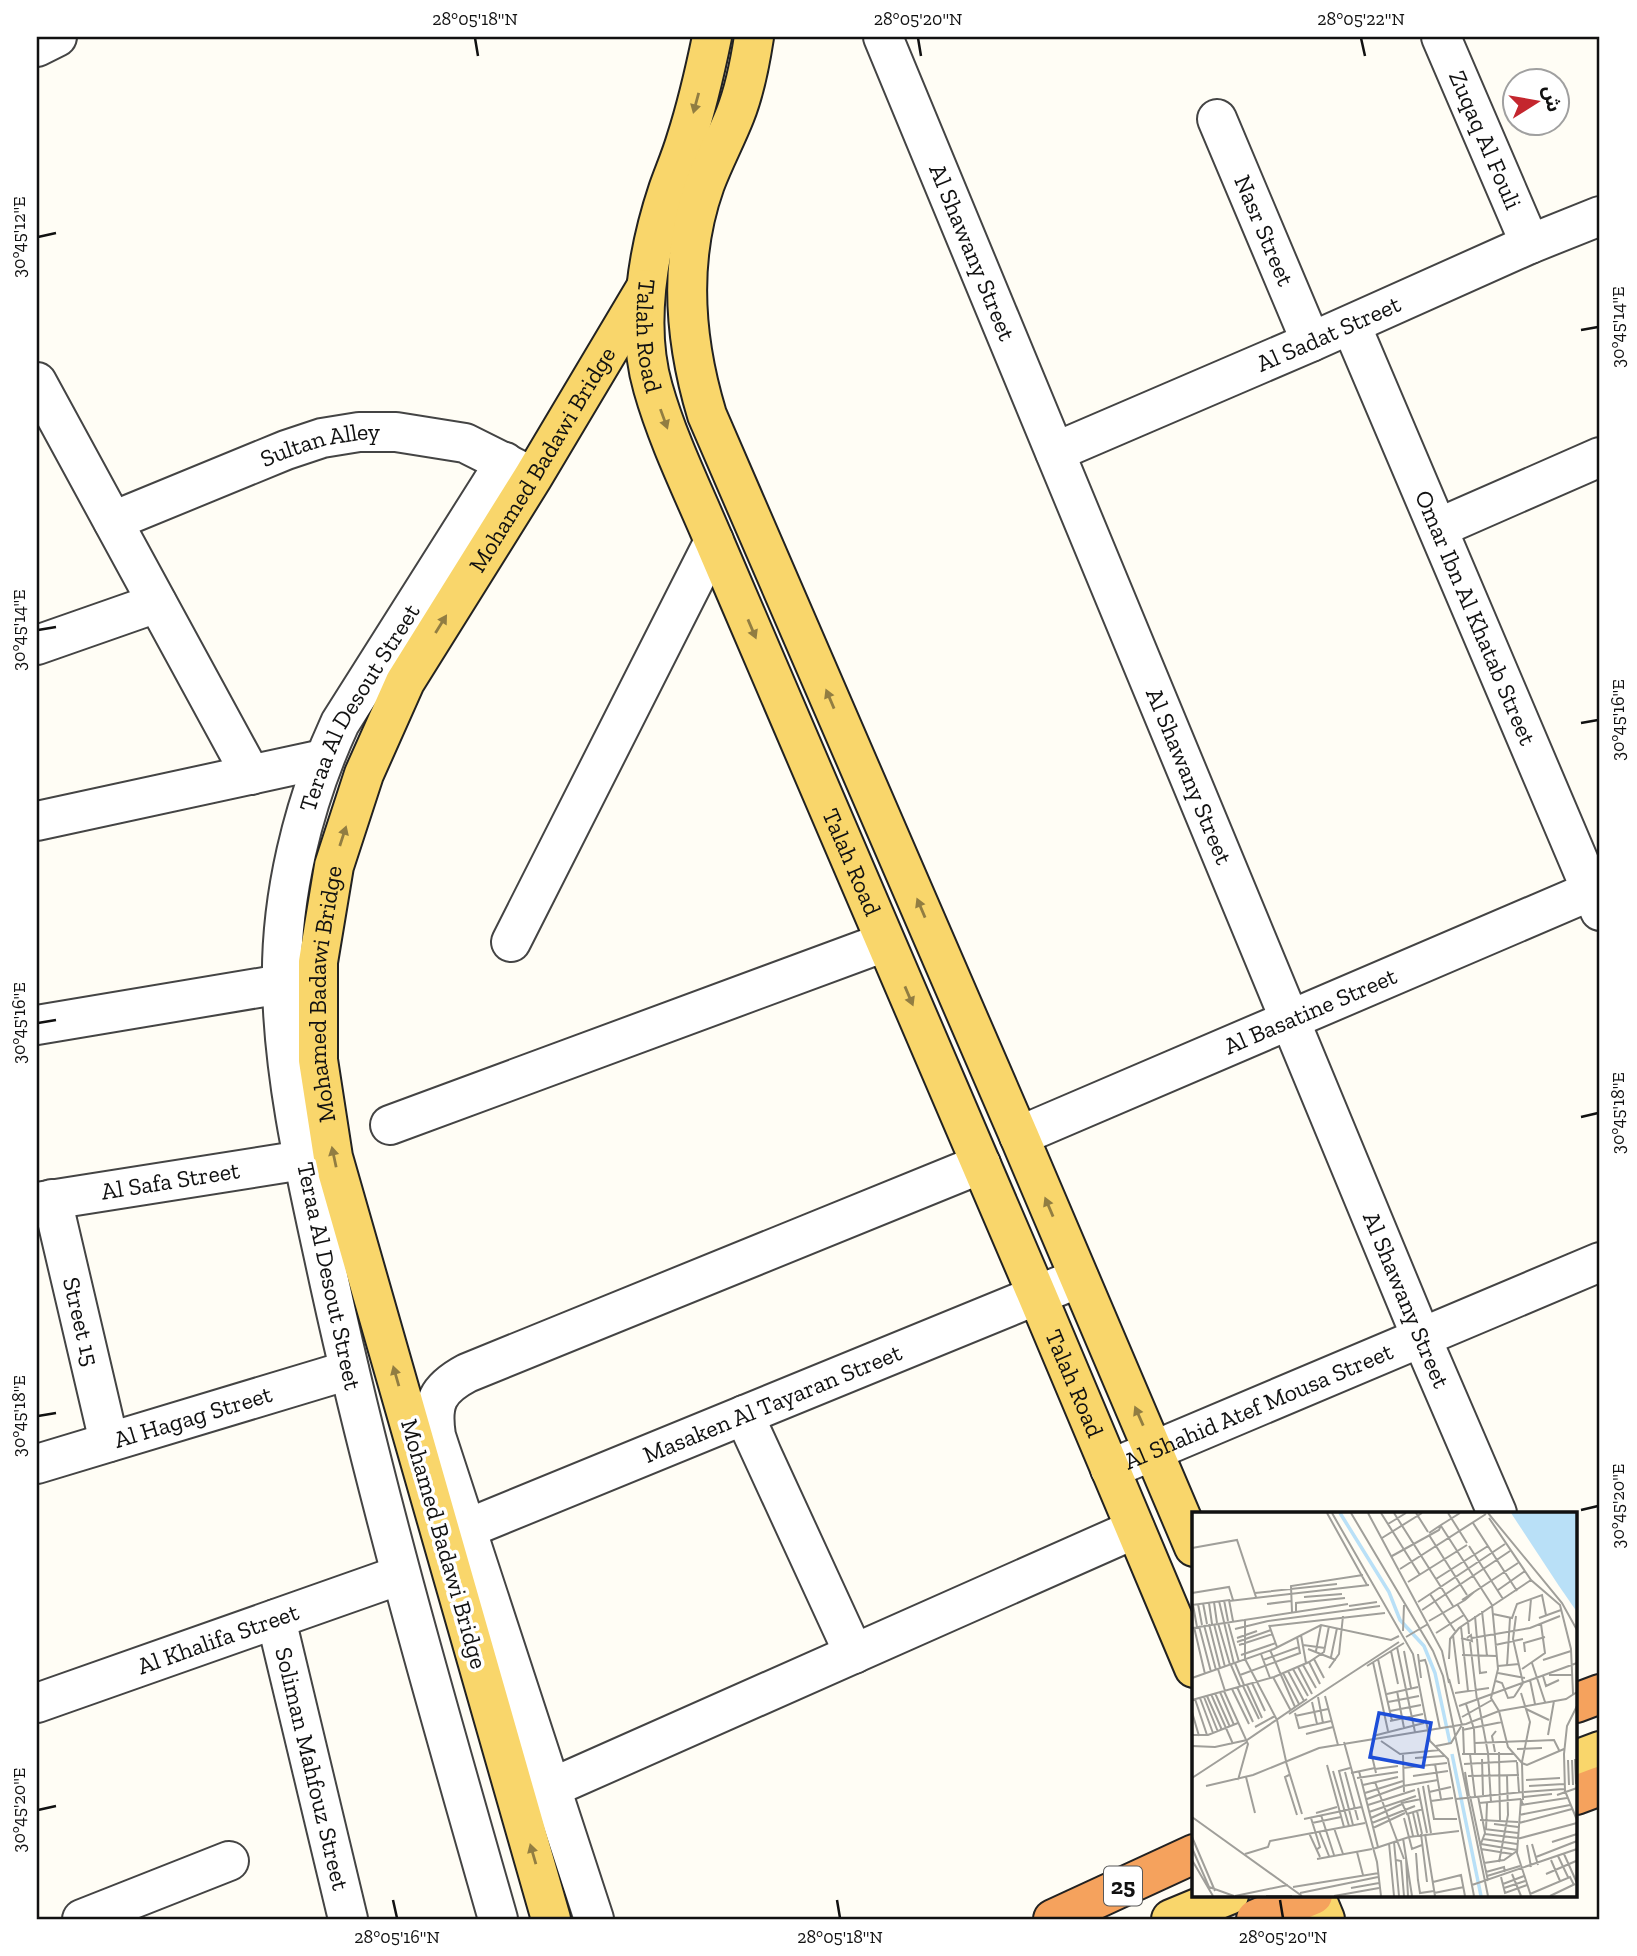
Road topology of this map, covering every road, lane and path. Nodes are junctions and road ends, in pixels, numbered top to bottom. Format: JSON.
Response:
{"nodes":[{"id":1,"x":57,"y":37,"type":"edge"},
{"id":2,"x":712,"y":37,"type":"edge"},
{"id":3,"x":754,"y":37,"type":"edge"},
{"id":4,"x":883,"y":37,"type":"edge"},
{"id":5,"x":1441,"y":37,"type":"edge"},
{"id":6,"x":37,"y":47,"type":"edge"},
{"id":7,"x":1217,"y":119,"type":"dead end"},
{"id":8,"x":1600,"y":216,"type":"edge"},
{"id":9,"x":1530,"y":244,"type":"junction"},
{"id":10,"x":646,"y":287,"type":"junction"},
{"id":11,"x":1351,"y":325,"type":"junction"},
{"id":12,"x":690,"y":337,"type":"junction"},
{"id":13,"x":645,"y":340,"type":"junction"},
{"id":14,"x":1311,"y":342,"type":"junction"},
{"id":15,"x":37,"y":382,"type":"edge"},
{"id":16,"x":1055,"y":452,"type":"junction"},
{"id":17,"x":1600,"y":457,"type":"edge"},
{"id":18,"x":519,"y":470,"type":"junction"},
{"id":19,"x":113,"y":521,"type":"junction"},
{"id":20,"x":1438,"y":528,"type":"junction"},
{"id":21,"x":714,"y":541,"type":"junction"},
{"id":22,"x":157,"y":603,"type":"junction"},
{"id":23,"x":37,"y":645,"type":"edge"},
{"id":24,"x":323,"y":760,"type":"junction"},
{"id":25,"x":251,"y":775,"type":"junction"},
{"id":26,"x":37,"y":821,"type":"edge"},
{"id":27,"x":1597,"y":896,"type":"edge"},
{"id":28,"x":886,"y":942,"type":"junction"},
{"id":29,"x":510,"y":943,"type":"dead end"},
{"id":30,"x":282,"y":984,"type":"junction"},
{"id":31,"x":1290,"y":1020,"type":"junction"},
{"id":32,"x":37,"y":1025,"type":"edge"},
{"id":33,"x":390,"y":1125,"type":"dead end"},
{"id":34,"x":1019,"y":1136,"type":"junction"},
{"id":35,"x":303,"y":1160,"type":"junction"},
{"id":36,"x":981,"y":1164,"type":"junction"},
{"id":37,"x":44,"y":1201,"type":"edge"},
{"id":38,"x":1600,"y":1262,"type":"edge"},
{"id":39,"x":1079,"y":1278,"type":"junction"},
{"id":40,"x":1037,"y":1294,"type":"junction"},
{"id":41,"x":1422,"y":1339,"type":"junction"},
{"id":42,"x":349,"y":1370,"type":"junction"},
{"id":43,"x":744,"y":1415,"type":"junction"},
{"id":44,"x":109,"y":1442,"type":"junction"},
{"id":45,"x":1154,"y":1451,"type":"junction"},
{"id":46,"x":37,"y":1464,"type":"edge"},
{"id":47,"x":1110,"y":1469,"type":"junction"},
{"id":48,"x":1497,"y":1512,"type":"edge"},
{"id":49,"x":466,"y":1529,"type":"junction"},
{"id":50,"x":1135,"y":1529,"type":"junction"},
{"id":51,"x":1192,"y":1542,"type":"edge"},
{"id":52,"x":400,"y":1575,"type":"junction"},
{"id":53,"x":276,"y":1619,"type":"junction"},
{"id":54,"x":854,"y":1654,"type":"junction"},
{"id":55,"x":1192,"y":1663,"type":"edge"},
{"id":56,"x":37,"y":1703,"type":"edge"},
{"id":57,"x":1600,"y":1751,"type":"edge"},
{"id":58,"x":1578,"y":1759,"type":"edge"},
{"id":59,"x":1600,"y":1786,"type":"edge"},
{"id":60,"x":551,"y":1788,"type":"junction"},
{"id":61,"x":1578,"y":1795,"type":"edge"},
{"id":62,"x":1192,"y":1855,"type":"edge"},
{"id":63,"x":229,"y":1861,"type":"dead end"},
{"id":64,"x":1227,"y":1896,"type":"edge"},
{"id":65,"x":1312,"y":1896,"type":"edge"},
{"id":66,"x":1314,"y":1896,"type":"edge"},
{"id":67,"x":82,"y":1919,"type":"edge"},
{"id":68,"x":348,"y":1919,"type":"edge"},
{"id":69,"x":498,"y":1919,"type":"edge"},
{"id":70,"x":551,"y":1919,"type":"edge"},
{"id":71,"x":594,"y":1919,"type":"edge"},
{"id":72,"x":1053,"y":1919,"type":"edge"},
{"id":73,"x":1171,"y":1919,"type":"edge"},
{"id":74,"x":1256,"y":1919,"type":"edge"},
{"id":75,"x":1325,"y":1919,"type":"edge"}],
"edges":[{"from":1,"to":6,"type":"street"},
{"from":2,"to":10,"type":"main road","name":"Talah Road","one_way":true},
{"from":3,"to":12,"type":"main road","name":"Talah Road"},
{"from":4,"to":16,"type":"street","name":"Al Shawany Street"},
{"from":5,"to":9,"type":"street","name":"Zuqaq Al Fouli"},
{"from":7,"to":14,"type":"street","name":"Nasr Street"},
{"from":8,"to":9,"type":"street","name":"Al Sadat Street"},
{"from":9,"to":11,"type":"street","name":"Al Sadat Street"},
{"from":10,"to":13,"type":"main road","name":"Talah Road"},
{"from":10,"to":18,"type":"main road","name":"Mohamed Badawi Bridge"},
{"from":11,"to":14,"type":"street","name":"Al Sadat Street"},
{"from":11,"to":20,"type":"street","name":"Omar Ibn Al Khatab Street"},
{"from":12,"to":13,"type":"main road"},
{"from":34,"to":12,"type":"main road","name":"Talah Road","one_way":true},
{"from":13,"to":21,"type":"main road","name":"Talah Road","one_way":true},
{"from":14,"to":16,"type":"street","name":"Al Sadat Street"},
{"from":15,"to":19,"type":"street"},
{"from":16,"to":31,"type":"street","name":"Al Shawany Street"},
{"from":17,"to":20,"type":"street"},
{"from":18,"to":19,"type":"street","name":"Sultan Alley"},
{"from":18,"to":24,"type":"street","name":"Teraa Al Desout Street"},
{"from":70,"to":18,"type":"main road","name":"Mohamed Badawi Bridge","one_way":true},
{"from":19,"to":22,"type":"street"},
{"from":20,"to":27,"type":"street","name":"Omar Ibn Al Khatab Street"},
{"from":21,"to":28,"type":"main road","name":"Talah Road","one_way":true},
{"from":21,"to":29,"type":"street"},
{"from":22,"to":23,"type":"street"},
{"from":22,"to":25,"type":"street"},
{"from":24,"to":25,"type":"street"},
{"from":24,"to":30,"type":"street","name":"Teraa Al Desout Street"},
{"from":25,"to":26,"type":"street"},
{"from":27,"to":31,"type":"street","name":"Al Basatine Street"},
{"from":28,"to":33,"type":"street"},
{"from":28,"to":36,"type":"main road","name":"Talah Road","one_way":true},
{"from":30,"to":32,"type":"street"},
{"from":30,"to":35,"type":"street","name":"Teraa Al Desout Street"},
{"from":31,"to":34,"type":"street","name":"Al Basatine Street"},
{"from":31,"to":41,"type":"street","name":"Al Shawany Street"},
{"from":39,"to":34,"type":"main road","name":"Talah Road","one_way":true},
{"from":35,"to":37,"type":"street","name":"Al Safa Street"},
{"from":35,"to":42,"type":"street","name":"Teraa Al Desout Street"},
{"from":36,"to":40,"type":"main road","name":"Talah Road"},
{"from":36,"to":49,"type":"street"},
{"from":37,"to":44,"type":"street","name":"Street 15"},
{"from":38,"to":41,"type":"street","name":"Al Shahid Atef Mousa Street"},
{"from":39,"to":40,"type":"street","name":"Masaken Al Tayaran Street"},
{"from":45,"to":39,"type":"main road","name":"Talah Road","one_way":true},
{"from":40,"to":43,"type":"street","name":"Masaken Al Tayaran Street"},
{"from":40,"to":47,"type":"main road","name":"Talah Road"},
{"from":41,"to":45,"type":"street","name":"Al Shahid Atef Mousa Street"},
{"from":41,"to":48,"type":"street","name":"Al Shawany Street"},
{"from":42,"to":44,"type":"street","name":"Al Hagag Street"},
{"from":42,"to":52,"type":"street","name":"Teraa Al Desout Street"},
{"from":43,"to":49,"type":"street","name":"Masaken Al Tayaran Street"},
{"from":43,"to":54,"type":"street"},
{"from":44,"to":46,"type":"street","name":"Al Hagag Street"},
{"from":45,"to":47,"type":"street","name":"Al Shahid Atef Mousa Street"},
{"from":45,"to":51,"type":"main road","name":"Talah Road"},
{"from":47,"to":50,"type":"main road","name":"Talah Road"},
{"from":49,"to":60,"type":"street"},
{"from":50,"to":54,"type":"street"},
{"from":50,"to":55,"type":"main road","name":"Talah Road"},
{"from":52,"to":53,"type":"street","name":"Al Khalifa Street"},
{"from":52,"to":69,"type":"street","name":"Teraa Al Desout Street"},
{"from":53,"to":56,"type":"street","name":"Al Khalifa Street"},
{"from":53,"to":68,"type":"street","name":"Soliman Mahfouz Street"},
{"from":54,"to":60,"type":"street"},
{"from":57,"to":58,"type":"main road"},
{"from":59,"to":61,"type":"highway"},
{"from":60,"to":71,"type":"street"},
{"from":62,"to":72,"type":"highway","number":"25"},
{"from":63,"to":67,"type":"street"},
{"from":64,"to":73,"type":"main road"},
{"from":65,"to":74,"type":"highway"},
{"from":66,"to":75,"type":"main road"}]}
